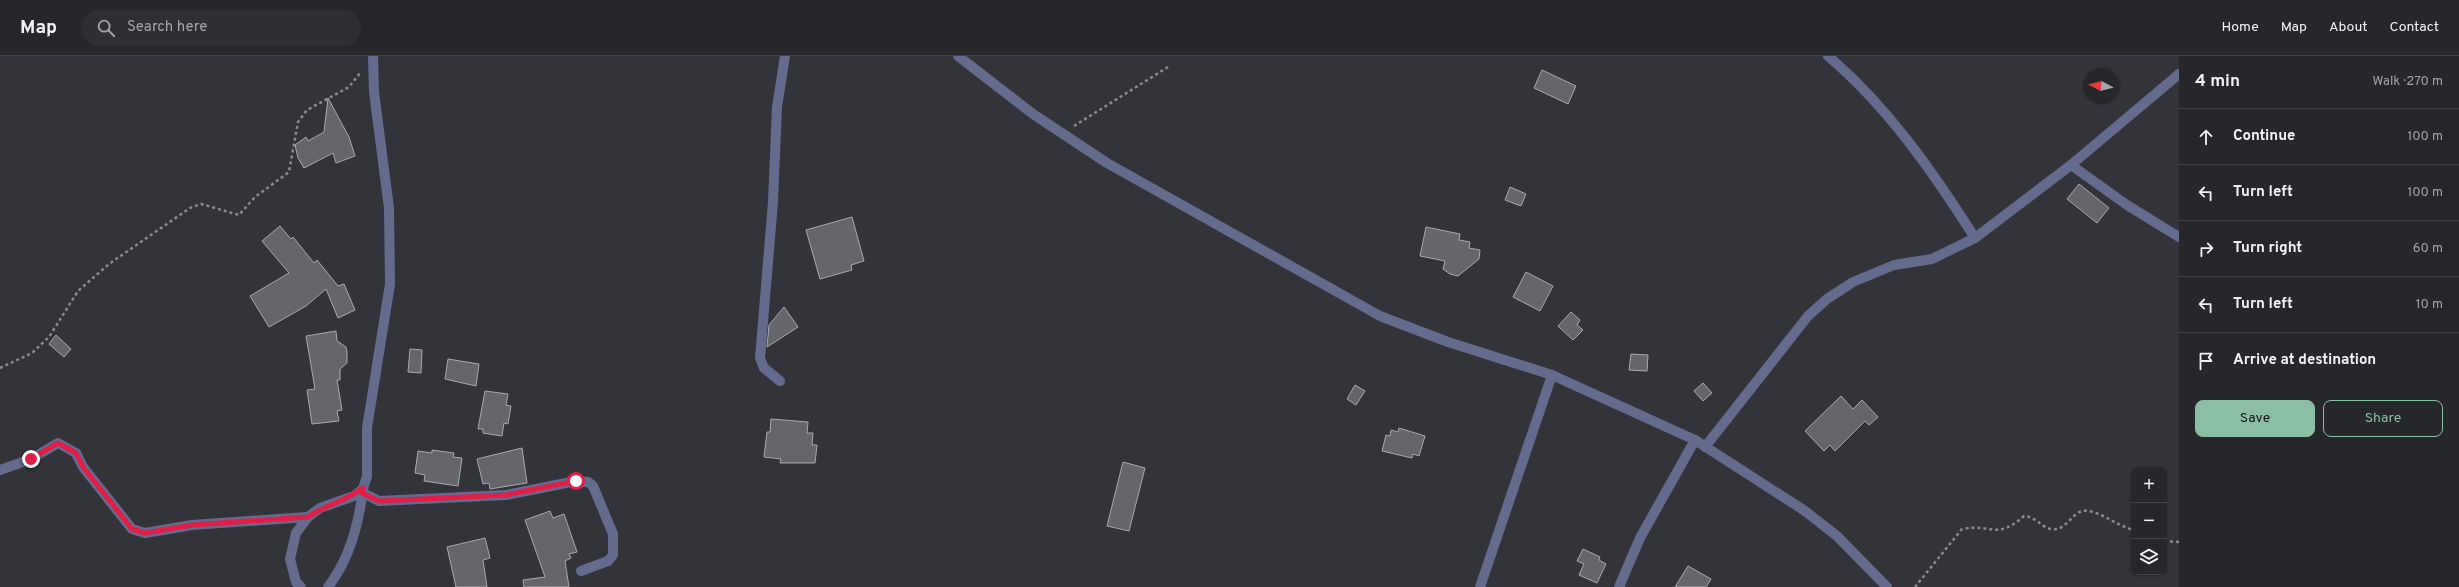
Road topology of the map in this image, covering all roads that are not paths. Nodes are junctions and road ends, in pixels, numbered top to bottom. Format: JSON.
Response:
{"nodes":[{"id":1,"x":373,"y":56,"type":"edge"},
{"id":2,"x":785,"y":56,"type":"edge"},
{"id":3,"x":958,"y":56,"type":"edge"},
{"id":4,"x":1828,"y":56,"type":"edge"},
{"id":5,"x":2179,"y":74,"type":"edge"},
{"id":6,"x":2071,"y":165,"type":"junction"},
{"id":7,"x":2179,"y":237,"type":"edge"},
{"id":8,"x":1975,"y":238,"type":"junction"},
{"id":9,"x":1552,"y":375,"type":"junction"},
{"id":10,"x":780,"y":380,"type":"dead end"},
{"id":11,"x":1696,"y":440,"type":"junction"},
{"id":12,"x":1705,"y":447,"type":"junction"},
{"id":13,"x":0,"y":470,"type":"edge"},
{"id":14,"x":363,"y":491,"type":"junction"},
{"id":15,"x":308,"y":517,"type":"junction"},
{"id":16,"x":581,"y":571,"type":"dead end"},
{"id":17,"x":301,"y":587,"type":"edge"},
{"id":18,"x":328,"y":587,"type":"edge"},
{"id":19,"x":1480,"y":587,"type":"edge"},
{"id":20,"x":1619,"y":587,"type":"edge"},
{"id":21,"x":1887,"y":587,"type":"edge"}],
"edges":[{"from":1,"to":14,"type":"street"},
{"from":2,"to":10,"type":"street"},
{"from":3,"to":9,"type":"street"},
{"from":4,"to":8,"type":"street"},
{"from":5,"to":6,"type":"street"},
{"from":6,"to":7,"type":"street"},
{"from":6,"to":8,"type":"street"},
{"from":8,"to":12,"type":"street"},
{"from":9,"to":11,"type":"street"},
{"from":9,"to":19,"type":"street"},
{"from":11,"to":12,"type":"street"},
{"from":11,"to":20,"type":"street"},
{"from":12,"to":21,"type":"street"},
{"from":13,"to":15,"type":"street"},
{"from":14,"to":15,"type":"street"},
{"from":14,"to":16,"type":"street"},
{"from":14,"to":18,"type":"street"},
{"from":15,"to":17,"type":"street"}]}
